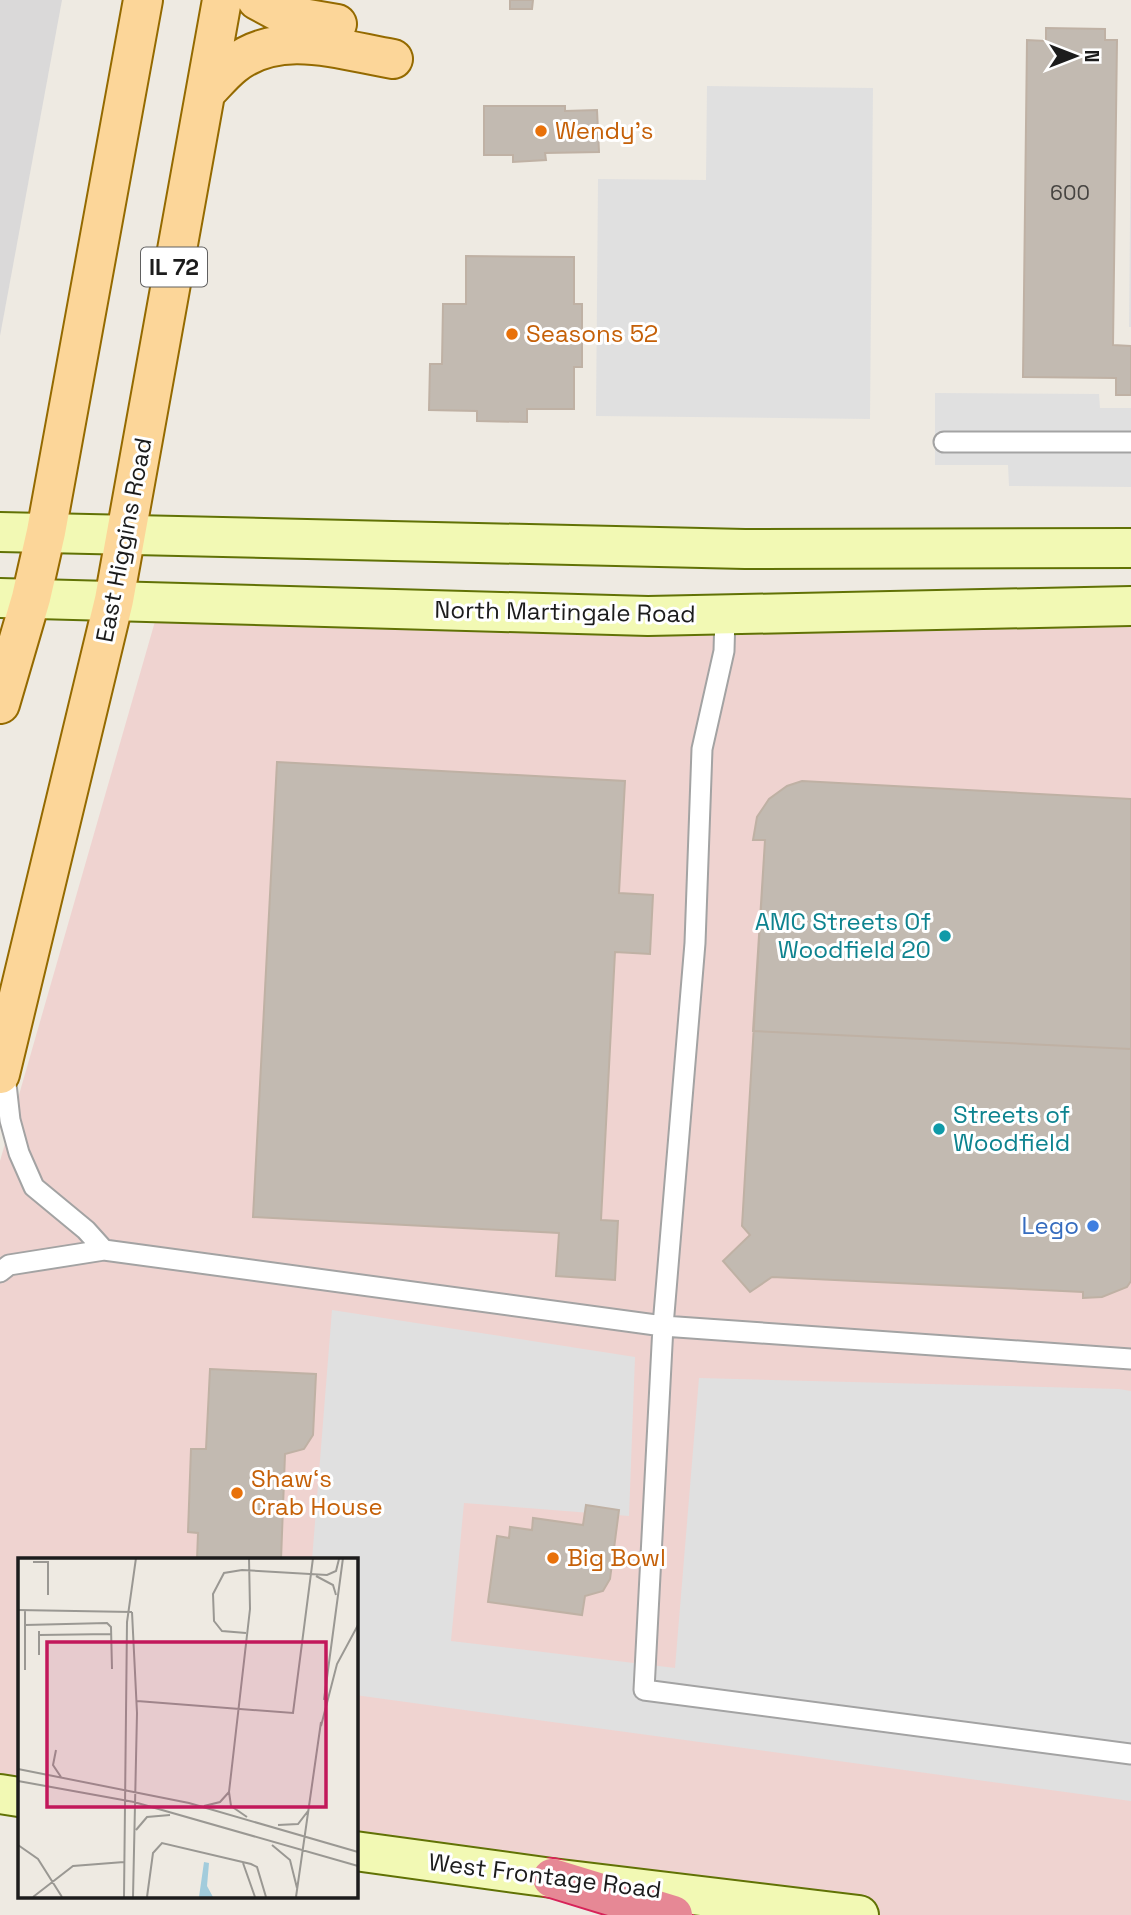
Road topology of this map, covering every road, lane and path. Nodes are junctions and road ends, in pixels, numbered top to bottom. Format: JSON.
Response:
{"nodes":[{"id":1,"x":143,"y":0,"type":"edge"},
{"id":2,"x":222,"y":0,"type":"edge"},
{"id":3,"x":257,"y":0,"type":"edge"},
{"id":4,"x":206,"y":92,"type":"junction"},
{"id":5,"x":944,"y":442,"type":"dead end"},
{"id":6,"x":1131,"y":442,"type":"edge"},
{"id":7,"x":0,"y":532,"type":"edge"},
{"id":8,"x":46,"y":533,"type":"junction"},
{"id":9,"x":125,"y":534,"type":"junction"},
{"id":10,"x":1131,"y":548,"type":"edge"},
{"id":11,"x":16,"y":598,"type":"edge"},
{"id":12,"x":114,"y":600,"type":"junction"},
{"id":13,"x":1131,"y":606,"type":"edge"},
{"id":14,"x":726,"y":615,"type":"junction"},
{"id":15,"x":0,"y":704,"type":"edge"},
{"id":16,"x":2,"y":1067,"type":"edge"},
{"id":17,"x":104,"y":1250,"type":"junction"},
{"id":18,"x":0,"y":1272,"type":"edge"},
{"id":19,"x":663,"y":1326,"type":"junction"},
{"id":20,"x":1131,"y":1359,"type":"edge"},
{"id":21,"x":1131,"y":1754,"type":"edge"},
{"id":22,"x":0,"y":1794,"type":"edge"},
{"id":23,"x":18,"y":1797,"type":"edge"},
{"id":24,"x":357,"y":1851,"type":"edge"},
{"id":25,"x":552,"y":1878,"type":"junction"},
{"id":26,"x":673,"y":1915,"type":"edge"},
{"id":27,"x":859,"y":1915,"type":"edge"}],
"edges":[{"from":1,"to":8,"type":"main road"},
{"from":2,"to":4,"type":"main road","name":"East Higgins Road","number":"IL 72"},
{"from":3,"to":4,"type":"main road"},
{"from":4,"to":9,"type":"main road","name":"East Higgins Road","number":"IL 72"},
{"from":5,"to":6,"type":"lane"},
{"from":7,"to":8,"type":"street"},
{"from":8,"to":9,"type":"street"},
{"from":8,"to":11,"type":"main road"},
{"from":9,"to":10,"type":"street"},
{"from":9,"to":12,"type":"main road","name":"East Higgins Road","number":"IL 72"},
{"from":11,"to":12,"type":"street","name":"North Martingale Road"},
{"from":11,"to":15,"type":"main road"},
{"from":12,"to":14,"type":"street","name":"North Martingale Road"},
{"from":12,"to":16,"type":"main road","name":"East Higgins Road","number":"IL 72"},
{"from":13,"to":14,"type":"street","name":"North Martingale Road"},
{"from":14,"to":19,"type":"lane"},
{"from":16,"to":17,"type":"lane"},
{"from":17,"to":18,"type":"lane"},
{"from":17,"to":19,"type":"lane"},
{"from":19,"to":20,"type":"lane"},
{"from":19,"to":21,"type":"lane"},
{"from":22,"to":23,"type":"street"},
{"from":24,"to":25,"type":"street","name":"West Frontage Road"},
{"from":25,"to":26,"type":"highway"},
{"from":25,"to":27,"type":"street","name":"West Frontage Road"}]}
